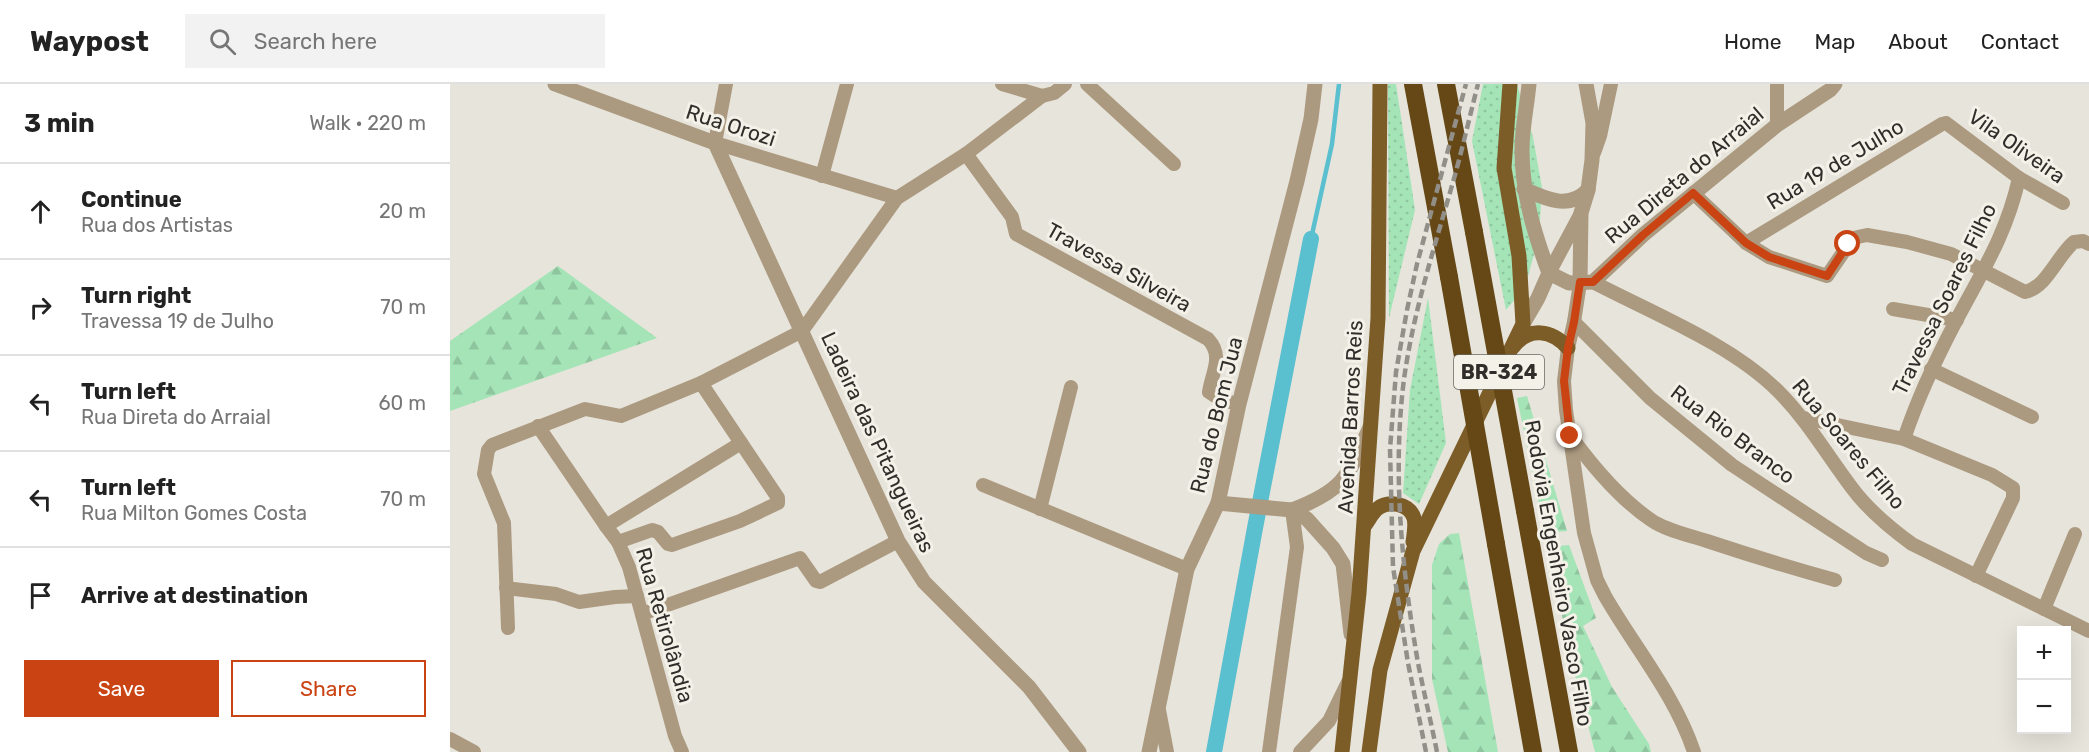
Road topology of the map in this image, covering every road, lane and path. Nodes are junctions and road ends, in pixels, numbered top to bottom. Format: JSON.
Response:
{"nodes":[{"id":1,"x":555,"y":84,"type":"edge"},
{"id":2,"x":726,"y":84,"type":"edge"},
{"id":3,"x":847,"y":84,"type":"edge"},
{"id":4,"x":1002,"y":84,"type":"edge"},
{"id":5,"x":1065,"y":84,"type":"edge"},
{"id":6,"x":1088,"y":84,"type":"edge"},
{"id":7,"x":1315,"y":84,"type":"edge"},
{"id":8,"x":1380,"y":84,"type":"edge"},
{"id":9,"x":1413,"y":84,"type":"edge"},
{"id":10,"x":1446,"y":84,"type":"edge"},
{"id":11,"x":1510,"y":84,"type":"edge"},
{"id":12,"x":1529,"y":84,"type":"edge"},
{"id":13,"x":1586,"y":84,"type":"edge"},
{"id":14,"x":1611,"y":84,"type":"edge"},
{"id":15,"x":1777,"y":84,"type":"edge"},
{"id":16,"x":1835,"y":84,"type":"edge"},
{"id":17,"x":1042,"y":96,"type":"junction"},
{"id":18,"x":1946,"y":123,"type":"joint"},
{"id":19,"x":1777,"y":125,"type":"junction"},
{"id":20,"x":715,"y":143,"type":"junction"},
{"id":21,"x":966,"y":154,"type":"junction"},
{"id":22,"x":1592,"y":160,"type":"junction"},
{"id":23,"x":1174,"y":164,"type":"dead end"},
{"id":24,"x":822,"y":176,"type":"junction"},
{"id":25,"x":2019,"y":178,"type":"junction"},
{"id":26,"x":1524,"y":189,"type":"junction"},
{"id":27,"x":1588,"y":190,"type":"junction"},
{"id":28,"x":1693,"y":193,"type":"junction"},
{"id":29,"x":897,"y":198,"type":"junction"},
{"id":30,"x":2063,"y":203,"type":"dead end"},
{"id":31,"x":1581,"y":213,"type":"junction"},
{"id":32,"x":1746,"y":243,"type":"junction"},
{"id":33,"x":2089,"y":244,"type":"edge"},
{"id":34,"x":1985,"y":270,"type":"junction"},
{"id":35,"x":1549,"y":273,"type":"junction"},
{"id":36,"x":1586,"y":282,"type":"junction"},
{"id":37,"x":1893,"y":309,"type":"dead end"},
{"id":38,"x":1957,"y":320,"type":"junction"},
{"id":39,"x":1574,"y":322,"type":"junction"},
{"id":40,"x":1523,"y":324,"type":"junction"},
{"id":41,"x":802,"y":331,"type":"junction"},
{"id":42,"x":1568,"y":348,"type":"junction"},
{"id":43,"x":1508,"y":354,"type":"junction"},
{"id":44,"x":1931,"y":369,"type":"junction"},
{"id":45,"x":701,"y":383,"type":"junction"},
{"id":46,"x":1071,"y":387,"type":"dead end"},
{"id":47,"x":1239,"y":404,"type":"junction"},
{"id":48,"x":2032,"y":417,"type":"dead end"},
{"id":49,"x":1804,"y":418,"type":"junction"},
{"id":50,"x":1371,"y":424,"type":"junction"},
{"id":51,"x":538,"y":426,"type":"junction"},
{"id":52,"x":1570,"y":436,"type":"junction"},
{"id":53,"x":1904,"y":439,"type":"junction"},
{"id":54,"x":741,"y":443,"type":"junction"},
{"id":55,"x":983,"y":485,"type":"dead end"},
{"id":56,"x":1218,"y":503,"type":"junction"},
{"id":57,"x":1040,"y":509,"type":"junction"},
{"id":58,"x":1292,"y":510,"type":"junction"},
{"id":59,"x":1365,"y":525,"type":"junction"},
{"id":60,"x":606,"y":526,"type":"junction"},
{"id":61,"x":2075,"y":534,"type":"dead end"},
{"id":62,"x":618,"y":542,"type":"junction"},
{"id":63,"x":898,"y":542,"type":"junction"},
{"id":64,"x":1413,"y":551,"type":"junction"},
{"id":65,"x":1882,"y":560,"type":"dead end"},
{"id":66,"x":1187,"y":569,"type":"junction"},
{"id":67,"x":1976,"y":576,"type":"junction"},
{"id":68,"x":1834,"y":580,"type":"dead end"},
{"id":69,"x":506,"y":588,"type":"junction"},
{"id":70,"x":637,"y":596,"type":"junction"},
{"id":71,"x":2044,"y":609,"type":"junction"},
{"id":72,"x":642,"y":614,"type":"junction"},
{"id":73,"x":508,"y":628,"type":"dead end"},
{"id":74,"x":2089,"y":631,"type":"edge"},
{"id":75,"x":1353,"y":646,"type":"junction"},
{"id":76,"x":1349,"y":680,"type":"junction"},
{"id":77,"x":1158,"y":707,"type":"junction"},
{"id":78,"x":450,"y":739,"type":"edge"},
{"id":79,"x":474,"y":752,"type":"edge"},
{"id":80,"x":682,"y":752,"type":"edge"},
{"id":81,"x":1079,"y":752,"type":"edge"},
{"id":82,"x":1149,"y":752,"type":"edge"},
{"id":83,"x":1167,"y":752,"type":"edge"},
{"id":84,"x":1269,"y":752,"type":"edge"},
{"id":85,"x":1300,"y":752,"type":"edge"},
{"id":86,"x":1342,"y":752,"type":"edge"},
{"id":87,"x":1370,"y":752,"type":"edge"},
{"id":88,"x":1533,"y":752,"type":"edge"},
{"id":89,"x":1569,"y":752,"type":"edge"},
{"id":90,"x":1694,"y":752,"type":"edge"}],
"edges":[{"from":1,"to":20,"type":"street","name":"Rua Orozi"},
{"from":2,"to":20,"type":"street"},
{"from":3,"to":24,"type":"street"},
{"from":4,"to":17,"type":"street"},
{"from":5,"to":17,"type":"street"},
{"from":6,"to":23,"type":"street"},
{"from":7,"to":47,"type":"street","name":"Rua do Bom Jua"},
{"from":8,"to":50,"type":"main road","name":"Avenida Barros Reis"},
{"from":9,"to":88,"type":"highway","number":"BR-324","bridge":true},
{"from":10,"to":89,"type":"highway","name":"Rodovia Engenheiro Vasco Filho","number":"BR-324","bridge":true},
{"from":11,"to":40,"type":"main road"},
{"from":12,"to":26,"type":"street"},
{"from":13,"to":22,"type":"street"},
{"from":14,"to":22,"type":"street"},
{"from":15,"to":19,"type":"street"},
{"from":16,"to":19,"type":"street","name":"Rua Direta do Arraial"},
{"from":17,"to":21,"type":"street"},
{"from":18,"to":25,"type":"street","name":"Vila Oliveira"},
{"from":18,"to":32,"type":"street","name":"Rua 19 de Julho"},
{"from":19,"to":28,"type":"street","name":"Rua Direta do Arraial"},
{"from":20,"to":24,"type":"street","name":"Rua Orozi"},
{"from":20,"to":41,"type":"street","name":"Ladeira das Pitangueiras"},
{"from":21,"to":29,"type":"street"},
{"from":21,"to":47,"type":"street","name":"Travessa Silveira"},
{"from":22,"to":27,"type":"street"},
{"from":24,"to":29,"type":"street","name":"Rua Orozi"},
{"from":25,"to":30,"type":"street","name":"Vila Oliveira"},
{"from":25,"to":34,"type":"street","name":"Travessa Soares Filho"},
{"from":26,"to":27,"type":"street"},
{"from":26,"to":35,"type":"street"},
{"from":27,"to":31,"type":"street"},
{"from":28,"to":32,"type":"street"},
{"from":28,"to":36,"type":"street","name":"Rua Direta do Arraial"},
{"from":29,"to":41,"type":"street"},
{"from":31,"to":35,"type":"street"},
{"from":31,"to":36,"type":"street"},
{"from":32,"to":34,"type":"street"},
{"from":33,"to":34,"type":"street"},
{"from":34,"to":38,"type":"street","name":"Travessa Soares Filho"},
{"from":35,"to":36,"type":"street"},
{"from":35,"to":40,"type":"street"},
{"from":36,"to":39,"type":"street"},
{"from":36,"to":49,"type":"street","name":"Rua Soares Filho"},
{"from":37,"to":38,"type":"street"},
{"from":38,"to":44,"type":"street","name":"Travessa Soares Filho"},
{"from":39,"to":42,"type":"street"},
{"from":39,"to":65,"type":"street","name":"Rua Rio Branco"},
{"from":40,"to":43,"type":"main road"},
{"from":41,"to":45,"type":"street"},
{"from":41,"to":63,"type":"street","name":"Ladeira das Pitangueiras"},
{"from":42,"to":43,"type":"main road"},
{"from":42,"to":52,"type":"street"},
{"from":43,"to":64,"type":"main road"},
{"from":44,"to":48,"type":"street"},
{"from":44,"to":53,"type":"street","name":"Travessa Soares Filho"},
{"from":45,"to":51,"type":"street"},
{"from":45,"to":54,"type":"street"},
{"from":46,"to":57,"type":"street"},
{"from":47,"to":56,"type":"street","name":"Rua do Bom Jua"},
{"from":49,"to":53,"type":"street"},
{"from":49,"to":67,"type":"street","name":"Rua Soares Filho"},
{"from":50,"to":58,"type":"street"},
{"from":50,"to":59,"type":"main road","name":"Avenida Barros Reis"},
{"from":51,"to":60,"type":"street","name":"Rua Retirolândia"},
{"from":51,"to":69,"type":"street"},
{"from":52,"to":68,"type":"street"},
{"from":52,"to":90,"type":"street"},
{"from":53,"to":67,"type":"street"},
{"from":54,"to":60,"type":"street"},
{"from":54,"to":62,"type":"street"},
{"from":55,"to":57,"type":"street"},
{"from":56,"to":58,"type":"street"},
{"from":56,"to":66,"type":"street","name":"Rua do Bom Jua"},
{"from":57,"to":66,"type":"street"},
{"from":58,"to":75,"type":"street"},
{"from":58,"to":84,"type":"street"},
{"from":59,"to":64,"type":"main road"},
{"from":59,"to":75,"type":"main road","name":"Avenida Barros Reis"},
{"from":60,"to":62,"type":"street","name":"Rua Retirolândia"},
{"from":61,"to":71,"type":"street"},
{"from":62,"to":70,"type":"street","name":"Rua Retirolândia"},
{"from":63,"to":72,"type":"street"},
{"from":63,"to":81,"type":"street","name":"Ladeira das Pitangueiras"},
{"from":64,"to":87,"type":"main road"},
{"from":66,"to":77,"type":"street","name":"Rua do Bom Jua"},
{"from":67,"to":71,"type":"street","name":"Rua Soares Filho"},
{"from":69,"to":70,"type":"street"},
{"from":69,"to":73,"type":"street"},
{"from":70,"to":72,"type":"street","name":"Rua Retirolândia"},
{"from":71,"to":74,"type":"street","name":"Rua Soares Filho"},
{"from":72,"to":80,"type":"street","name":"Rua Retirolândia"},
{"from":75,"to":76,"type":"main road","name":"Avenida Barros Reis"},
{"from":76,"to":85,"type":"street"},
{"from":76,"to":86,"type":"main road","name":"Avenida Barros Reis"},
{"from":77,"to":82,"type":"street","name":"Rua do Bom Jua"},
{"from":77,"to":83,"type":"street"},
{"from":78,"to":79,"type":"street"}]}
